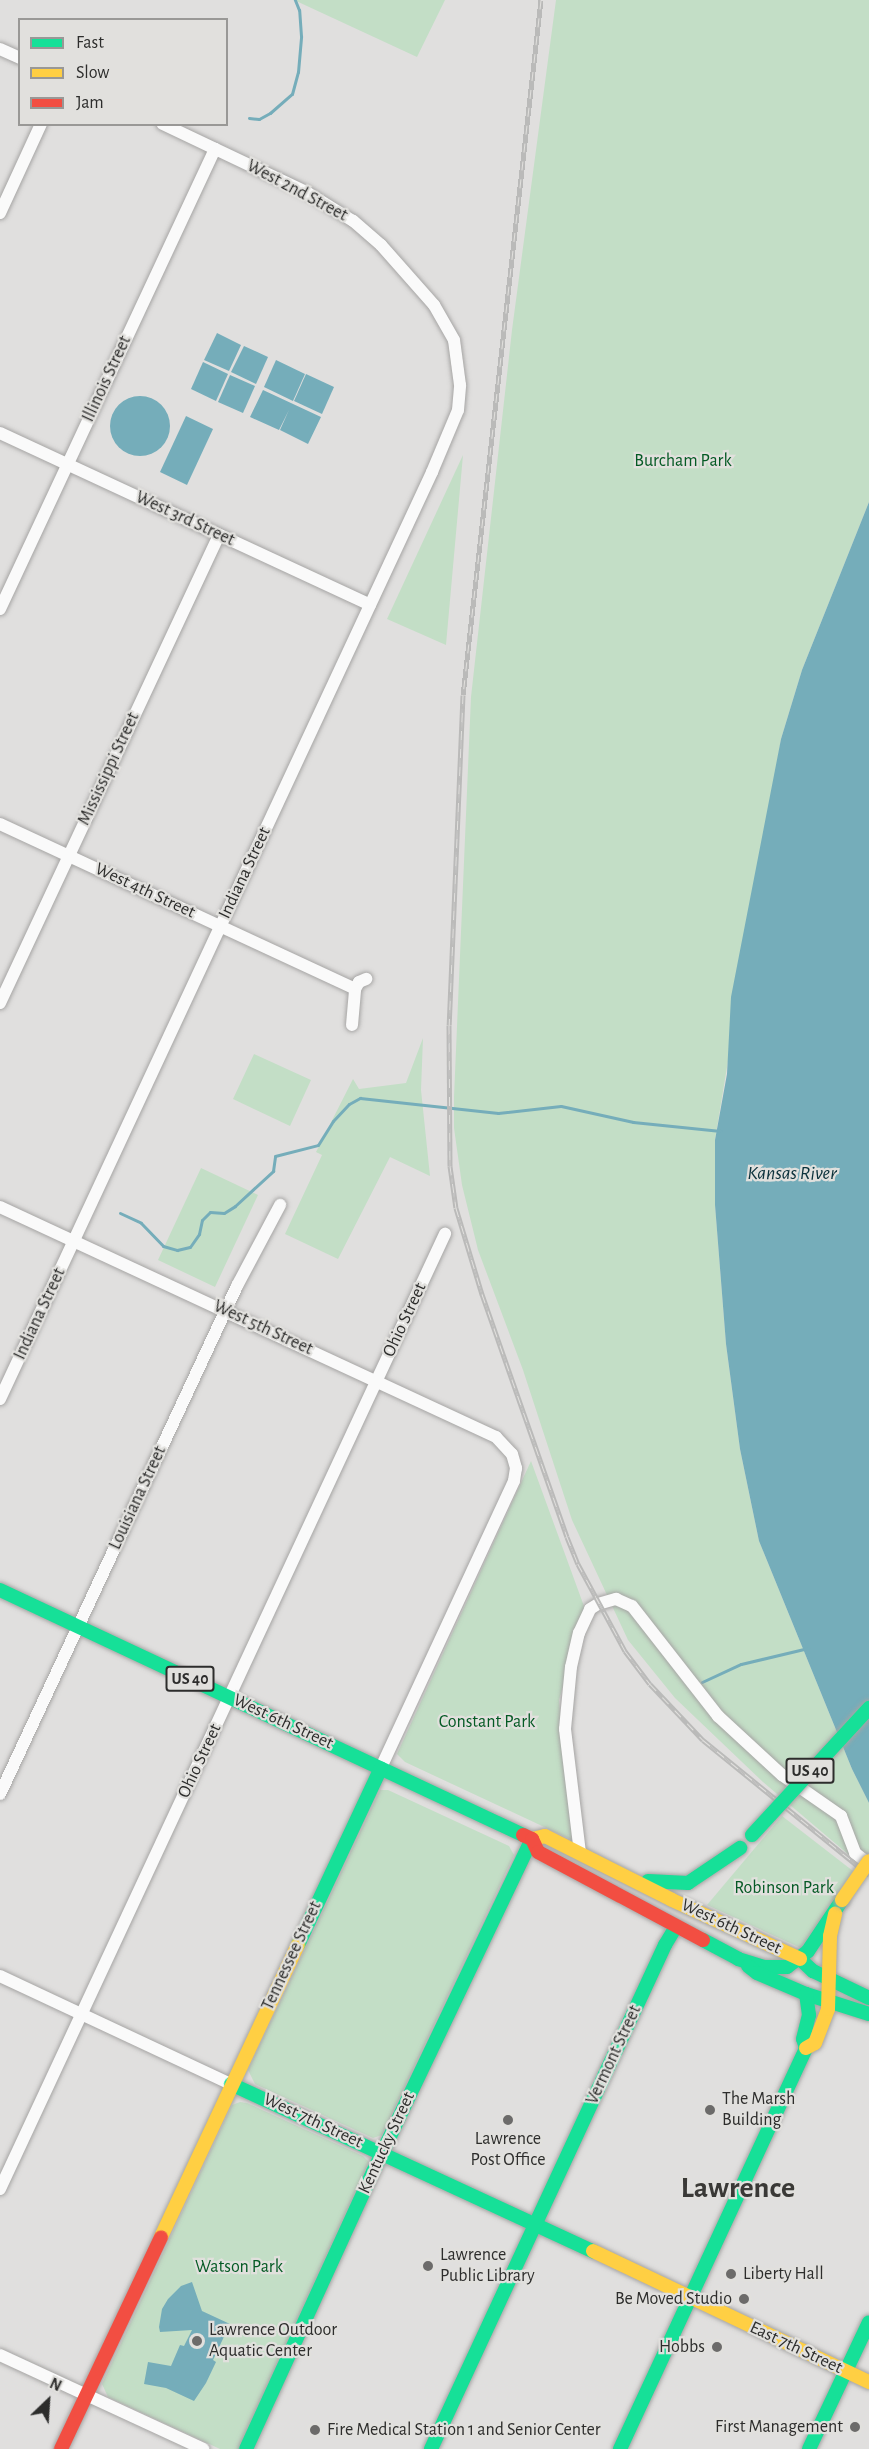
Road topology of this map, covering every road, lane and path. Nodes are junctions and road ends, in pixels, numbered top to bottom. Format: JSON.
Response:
{"nodes":[{"id":1,"x":0,"y":49,"type":"edge"},
{"id":2,"x":18,"y":57,"type":"edge"},
{"id":3,"x":40,"y":126,"type":"edge"},
{"id":4,"x":167,"y":126,"type":"edge"},
{"id":5,"x":215,"y":149,"type":"junction"},
{"id":6,"x":0,"y":213,"type":"edge"},
{"id":7,"x":454,"y":340,"type":"joint"},
{"id":8,"x":0,"y":433,"type":"edge"},
{"id":9,"x":67,"y":465,"type":"junction"},
{"id":10,"x":219,"y":535,"type":"junction"},
{"id":11,"x":370,"y":605,"type":"junction"},
{"id":12,"x":0,"y":609,"type":"edge"},
{"id":13,"x":0,"y":824,"type":"edge"},
{"id":14,"x":69,"y":856,"type":"junction"},
{"id":15,"x":220,"y":926,"type":"junction"},
{"id":16,"x":366,"y":979,"type":"dead end"},
{"id":17,"x":355,"y":989,"type":"junction"},
{"id":18,"x":0,"y":1003,"type":"edge"},
{"id":19,"x":352,"y":1025,"type":"dead end"},
{"id":20,"x":280,"y":1204,"type":"dead end"},
{"id":21,"x":0,"y":1207,"type":"edge"},
{"id":22,"x":445,"y":1234,"type":"dead end"},
{"id":23,"x":74,"y":1242,"type":"junction"},
{"id":24,"x":226,"y":1311,"type":"junction"},
{"id":25,"x":376,"y":1382,"type":"junction"},
{"id":26,"x":0,"y":1400,"type":"edge"},
{"id":27,"x":515,"y":1461,"type":"joint"},
{"id":28,"x":0,"y":1590,"type":"edge"},
{"id":29,"x":79,"y":1627,"type":"junction"},
{"id":30,"x":230,"y":1697,"type":"junction"},
{"id":31,"x":869,"y":1708,"type":"edge"},
{"id":32,"x":381,"y":1768,"type":"junction"},
{"id":33,"x":0,"y":1794,"type":"edge"},
{"id":34,"x":532,"y":1839,"type":"junction"},
{"id":35,"x":740,"y":1848,"type":"junction"},
{"id":36,"x":580,"y":1853,"type":"junction"},
{"id":37,"x":869,"y":1863,"type":"edge"},
{"id":38,"x":625,"y":1876,"type":"junction"},
{"id":39,"x":839,"y":1905,"type":"junction"},
{"id":40,"x":690,"y":1908,"type":"junction"},
{"id":41,"x":676,"y":1927,"type":"junction"},
{"id":42,"x":738,"y":1959,"type":"junction"},
{"id":43,"x":800,"y":1959,"type":"junction"},
{"id":44,"x":0,"y":1976,"type":"edge"},
{"id":45,"x":829,"y":1979,"type":"junction"},
{"id":46,"x":806,"y":1994,"type":"junction"},
{"id":47,"x":869,"y":1998,"type":"edge"},
{"id":48,"x":829,"y":2000,"type":"junction"},
{"id":49,"x":82,"y":2014,"type":"junction"},
{"id":50,"x":869,"y":2014,"type":"edge"},
{"id":51,"x":806,"y":2048,"type":"junction"},
{"id":52,"x":231,"y":2084,"type":"junction"},
{"id":53,"x":382,"y":2154,"type":"junction"},
{"id":54,"x":0,"y":2189,"type":"edge"},
{"id":55,"x":535,"y":2224,"type":"junction"},
{"id":56,"x":690,"y":2298,"type":"junction"},
{"id":57,"x":869,"y":2322,"type":"edge"},
{"id":58,"x":0,"y":2355,"type":"edge"},
{"id":59,"x":846,"y":2371,"type":"junction"},
{"id":60,"x":869,"y":2382,"type":"edge"},
{"id":61,"x":86,"y":2395,"type":"junction"},
{"id":62,"x":61,"y":2449,"type":"edge"},
{"id":63,"x":203,"y":2449,"type":"edge"},
{"id":64,"x":246,"y":2449,"type":"edge"},
{"id":65,"x":431,"y":2449,"type":"edge"},
{"id":66,"x":620,"y":2449,"type":"edge"},
{"id":67,"x":809,"y":2449,"type":"edge"}],
"edges":[{"from":1,"to":2,"type":"street"},
{"from":3,"to":6,"type":"street"},
{"from":4,"to":5,"type":"street","name":"West 2nd Street"},
{"from":5,"to":7,"type":"street","name":"West 2nd Street"},
{"from":5,"to":9,"type":"street","name":"Illinois Street"},
{"from":7,"to":11,"type":"street","name":"Indiana Street"},
{"from":8,"to":9,"type":"street","name":"West 3rd Street"},
{"from":9,"to":10,"type":"street","name":"West 3rd Street"},
{"from":9,"to":12,"type":"street","name":"Illinois Street"},
{"from":10,"to":11,"type":"street","name":"West 3rd Street"},
{"from":10,"to":14,"type":"street","name":"Mississippi Street"},
{"from":11,"to":15,"type":"street","name":"Indiana Street"},
{"from":13,"to":14,"type":"street","name":"West 4th Street"},
{"from":14,"to":15,"type":"street","name":"West 4th Street"},
{"from":14,"to":18,"type":"street","name":"Mississippi Street"},
{"from":15,"to":17,"type":"street","name":"West 4th Street"},
{"from":15,"to":23,"type":"street","name":"Indiana Street"},
{"from":16,"to":17,"type":"street"},
{"from":17,"to":19,"type":"street"},
{"from":20,"to":24,"type":"street","name":"Louisiana Street"},
{"from":21,"to":23,"type":"street","name":"West 5th Street"},
{"from":22,"to":25,"type":"street","name":"Ohio Street"},
{"from":23,"to":24,"type":"street","name":"West 5th Street"},
{"from":23,"to":26,"type":"street","name":"Indiana Street"},
{"from":24,"to":25,"type":"street","name":"West 5th Street"},
{"from":24,"to":29,"type":"street","name":"Louisiana Street"},
{"from":25,"to":27,"type":"street","name":"West 5th Street"},
{"from":25,"to":30,"type":"street","name":"Ohio Street"},
{"from":27,"to":32,"type":"street","name":"Tennessee Street"},
{"from":28,"to":29,"type":"main road","name":"West 6th Street","number":"US 40"},
{"from":29,"to":30,"type":"main road","name":"West 6th Street","number":"US 40"},
{"from":29,"to":33,"type":"street","name":"Louisiana Street"},
{"from":30,"to":32,"type":"main road","name":"West 6th Street","number":"US 40"},
{"from":30,"to":49,"type":"street","name":"Ohio Street"},
{"from":31,"to":35,"type":"main road","name":"Vermont Street","number":"US 40","bridge":true},
{"from":32,"to":34,"type":"main road","name":"West 6th Street","number":"US 40"},
{"from":32,"to":52,"type":"main road","name":"Tennessee Street"},
{"from":34,"to":36,"type":"main road","name":"West 6th Street","number":"US 40"},
{"from":34,"to":41,"type":"main road","name":"West 6th Street","number":"US 40"},
{"from":34,"to":53,"type":"main road","name":"Kentucky Street"},
{"from":35,"to":38,"type":"main road","number":"US 40"},
{"from":35,"to":40,"type":"main road","name":"Vermont Street"},
{"from":36,"to":37,"type":"street"},
{"from":36,"to":38,"type":"main road","name":"West 6th Street","number":"US 40"},
{"from":37,"to":39,"type":"main road","bridge":true},
{"from":38,"to":40,"type":"main road","name":"West 6th Street"},
{"from":39,"to":43,"type":"main road"},
{"from":39,"to":45,"type":"main road"},
{"from":40,"to":41,"type":"main road","name":"Vermont Street"},
{"from":40,"to":43,"type":"main road","name":"West 6th Street"},
{"from":41,"to":42,"type":"main road","name":"West 6th Street","number":"US 40"},
{"from":41,"to":55,"type":"main road","name":"Vermont Street"},
{"from":42,"to":43,"type":"main road","name":"West 6th Street","number":"US 40"},
{"from":42,"to":46,"type":"main road","name":"West 6th Street"},
{"from":43,"to":45,"type":"main road","name":"West 6th Street"},
{"from":44,"to":49,"type":"street","name":"West 7th Street"},
{"from":45,"to":47,"type":"main road","name":"West 6th Street"},
{"from":45,"to":48,"type":"main road"},
{"from":46,"to":48,"type":"main road","name":"West 6th Street"},
{"from":46,"to":51,"type":"main road"},
{"from":48,"to":50,"type":"main road","name":"West 6th Street"},
{"from":48,"to":51,"type":"main road"},
{"from":49,"to":52,"type":"street","name":"West 7th Street"},
{"from":49,"to":54,"type":"street","name":"Ohio Street"},
{"from":51,"to":56,"type":"main road"},
{"from":52,"to":53,"type":"main road","name":"West 7th Street"},
{"from":52,"to":61,"type":"main road","name":"Tennessee Street"},
{"from":53,"to":55,"type":"main road","name":"West 7th Street"},
{"from":53,"to":64,"type":"main road","name":"Kentucky Street"},
{"from":55,"to":56,"type":"main road","name":"West 7th Street"},
{"from":55,"to":65,"type":"main road","name":"Vermont Street"},
{"from":56,"to":59,"type":"main road","name":"East 7th Street"},
{"from":56,"to":66,"type":"main road"},
{"from":57,"to":59,"type":"main road"},
{"from":58,"to":61,"type":"street"},
{"from":59,"to":60,"type":"main road","name":"East 7th Street"},
{"from":59,"to":67,"type":"main road"},
{"from":61,"to":62,"type":"main road","name":"Tennessee Street"},
{"from":61,"to":63,"type":"street"}]}
